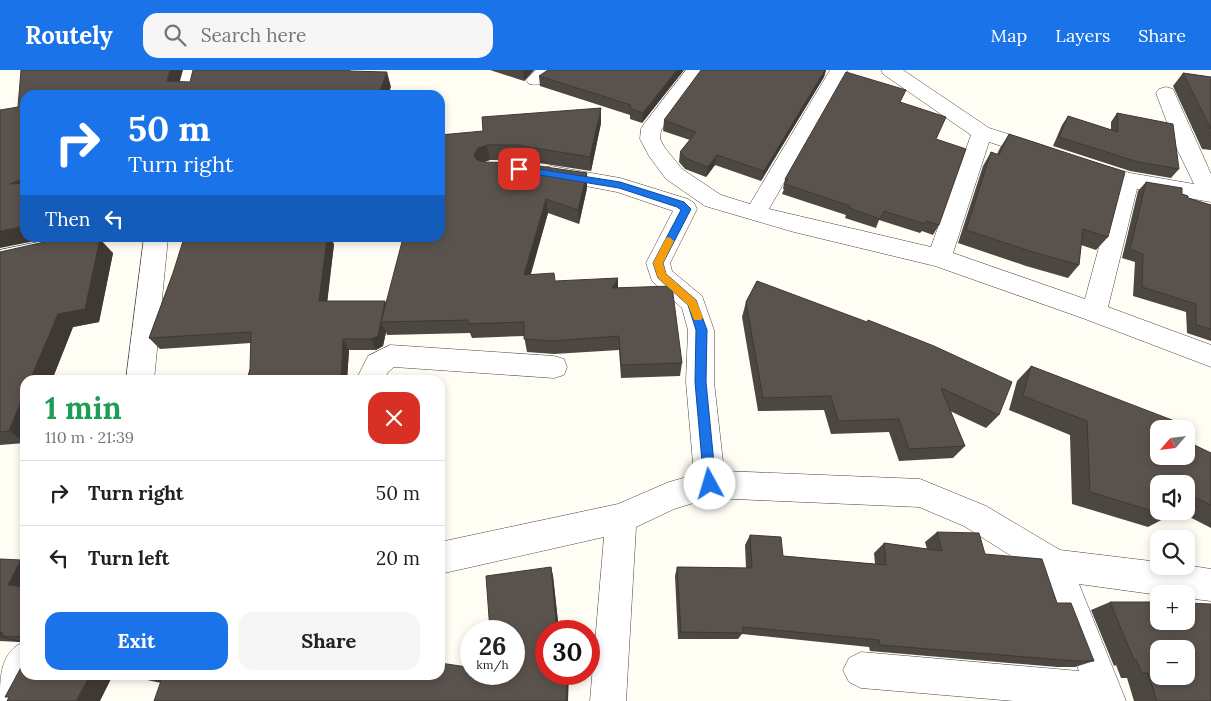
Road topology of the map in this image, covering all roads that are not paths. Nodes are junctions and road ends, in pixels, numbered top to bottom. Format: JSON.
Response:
{"nodes":[{"id":1,"x":696,"y":70,"type":"edge"},
{"id":2,"x":839,"y":70,"type":"edge"},
{"id":3,"x":890,"y":70,"type":"edge"},
{"id":4,"x":1166,"y":93,"type":"dead end"},
{"id":5,"x":982,"y":133,"type":"junction"},
{"id":6,"x":528,"y":170,"type":"edge"},
{"id":7,"x":1128,"y":180,"type":"junction"},
{"id":8,"x":1211,"y":194,"type":"edge"},
{"id":9,"x":756,"y":212,"type":"junction"},
{"id":10,"x":74,"y":242,"type":"edge"},
{"id":11,"x":156,"y":242,"type":"edge"},
{"id":12,"x":939,"y":258,"type":"junction"},
{"id":13,"x":0,"y":259,"type":"edge"},
{"id":14,"x":1094,"y":312,"type":"junction"},
{"id":15,"x":1211,"y":356,"type":"edge"},
{"id":16,"x":554,"y":366,"type":"dead end"},
{"id":17,"x":141,"y":375,"type":"edge"},
{"id":18,"x":372,"y":375,"type":"edge"},
{"id":19,"x":710,"y":484,"type":"junction"},
{"id":20,"x":621,"y":518,"type":"junction"},
{"id":21,"x":445,"y":557,"type":"edge"},
{"id":22,"x":1055,"y":565,"type":"junction"},
{"id":23,"x":1211,"y":585,"type":"edge"},
{"id":24,"x":20,"y":668,"type":"edge"},
{"id":25,"x":861,"y":670,"type":"dead end"},
{"id":26,"x":1106,"y":696,"type":"edge"},
{"id":27,"x":4,"y":701,"type":"edge"},
{"id":28,"x":608,"y":701,"type":"edge"}],
"edges":[{"from":1,"to":9,"type":"street"},
{"from":2,"to":9,"type":"street"},
{"from":3,"to":5,"type":"street"},
{"from":4,"to":8,"type":"street"},
{"from":5,"to":7,"type":"street"},
{"from":5,"to":12,"type":"street"},
{"from":6,"to":19,"type":"street"},
{"from":7,"to":8,"type":"street"},
{"from":7,"to":14,"type":"street"},
{"from":9,"to":12,"type":"street"},
{"from":10,"to":13,"type":"street"},
{"from":11,"to":17,"type":"street"},
{"from":12,"to":14,"type":"street"},
{"from":14,"to":15,"type":"street"},
{"from":16,"to":18,"type":"street"},
{"from":19,"to":20,"type":"street"},
{"from":19,"to":22,"type":"street"},
{"from":20,"to":21,"type":"street"},
{"from":20,"to":28,"type":"street"},
{"from":22,"to":23,"type":"street"},
{"from":22,"to":26,"type":"street"},
{"from":24,"to":27,"type":"street"},
{"from":25,"to":26,"type":"street"}]}
